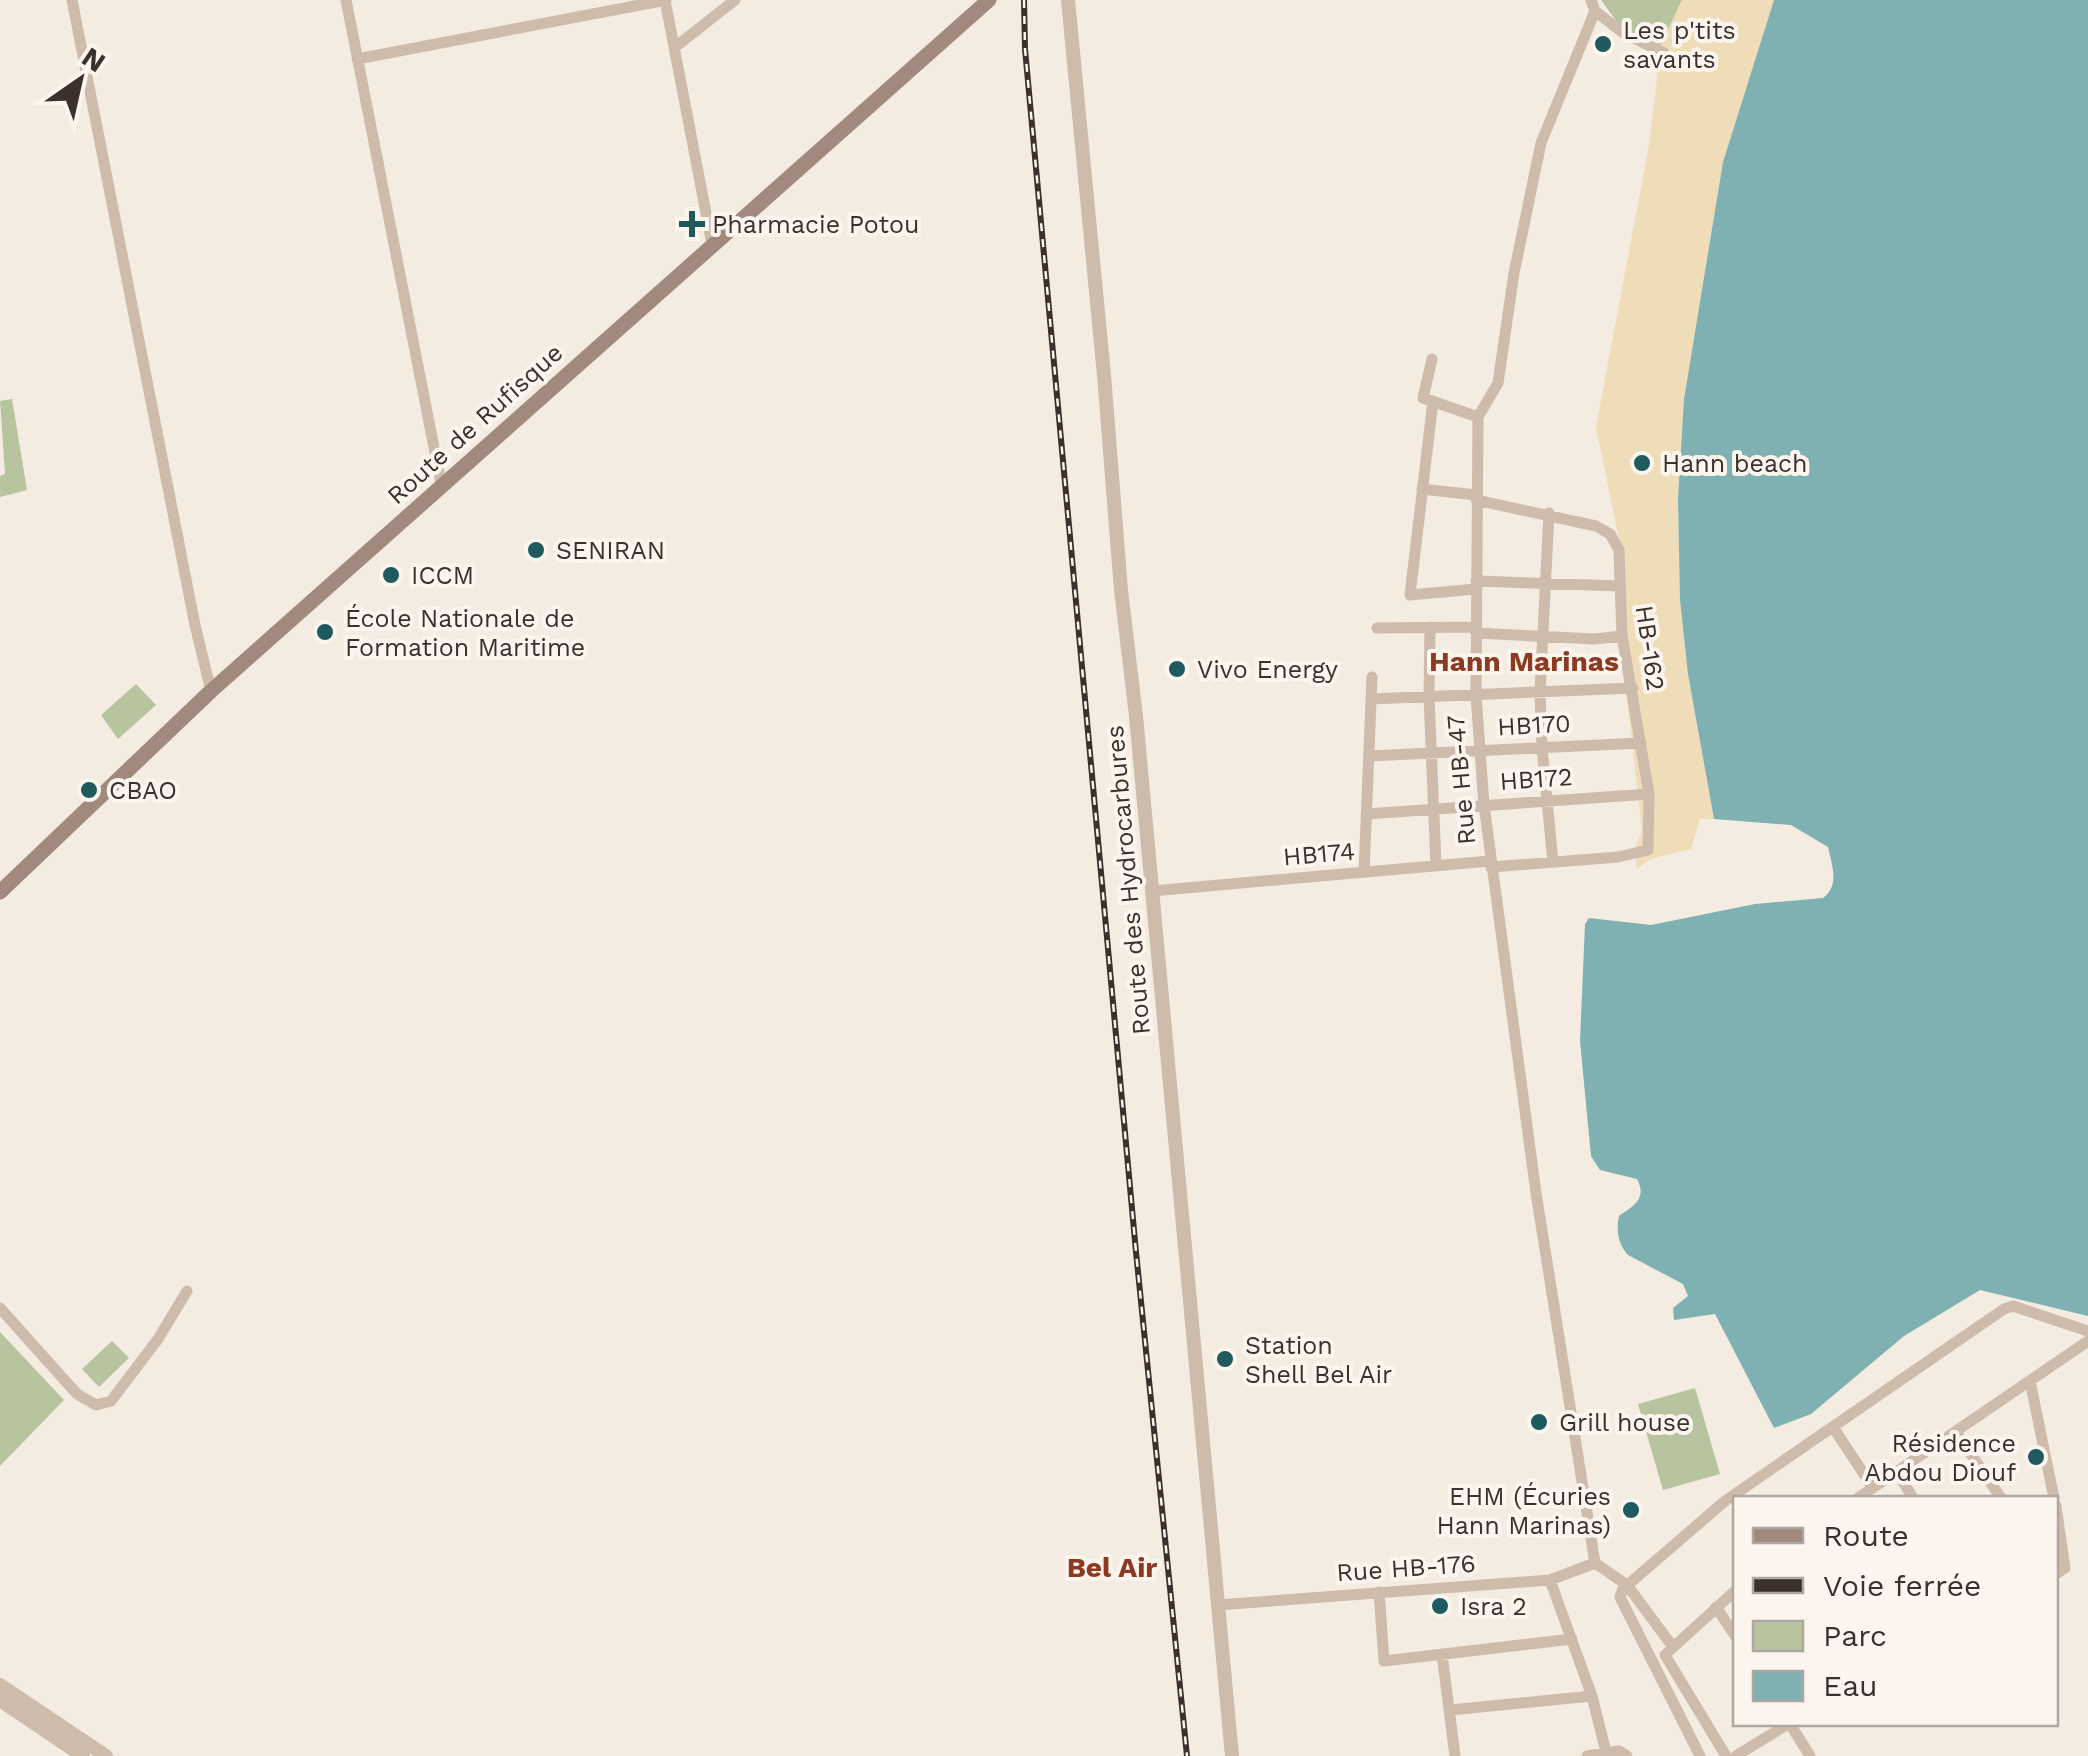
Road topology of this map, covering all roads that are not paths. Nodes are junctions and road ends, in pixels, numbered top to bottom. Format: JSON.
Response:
{"nodes":[{"id":1,"x":72,"y":0,"type":"edge"},
{"id":2,"x":346,"y":0,"type":"edge"},
{"id":3,"x":666,"y":0,"type":"edge"},
{"id":4,"x":735,"y":0,"type":"edge"},
{"id":5,"x":989,"y":0,"type":"edge"},
{"id":6,"x":1068,"y":0,"type":"edge"},
{"id":7,"x":1593,"y":6,"type":"edge"},
{"id":8,"x":674,"y":48,"type":"junction"},
{"id":9,"x":1664,"y":53,"type":"dead end"},
{"id":10,"x":357,"y":59,"type":"junction"},
{"id":11,"x":712,"y":244,"type":"junction"},
{"id":12,"x":1432,"y":360,"type":"dead end"},
{"id":13,"x":1428,"y":400,"type":"junction"},
{"id":14,"x":1478,"y":417,"type":"junction"},
{"id":15,"x":442,"y":488,"type":"junction"},
{"id":16,"x":1422,"y":490,"type":"junction"},
{"id":17,"x":1476,"y":497,"type":"junction"},
{"id":18,"x":1548,"y":513,"type":"junction"},
{"id":19,"x":1544,"y":583,"type":"junction"},
{"id":20,"x":1476,"y":585,"type":"junction"},
{"id":21,"x":1620,"y":586,"type":"junction"},
{"id":22,"x":1430,"y":627,"type":"junction"},
{"id":23,"x":1376,"y":628,"type":"dead end"},
{"id":24,"x":1476,"y":630,"type":"junction"},
{"id":25,"x":1622,"y":636,"type":"junction"},
{"id":26,"x":1541,"y":638,"type":"junction"},
{"id":27,"x":1372,"y":677,"type":"dead end"},
{"id":28,"x":1633,"y":688,"type":"junction"},
{"id":29,"x":211,"y":691,"type":"junction"},
{"id":30,"x":1540,"y":692,"type":"junction"},
{"id":31,"x":1476,"y":695,"type":"junction"},
{"id":32,"x":1429,"y":696,"type":"junction"},
{"id":33,"x":1371,"y":699,"type":"junction"},
{"id":34,"x":1641,"y":743,"type":"junction"},
{"id":35,"x":1542,"y":748,"type":"junction"},
{"id":36,"x":1479,"y":750,"type":"junction"},
{"id":37,"x":1432,"y":753,"type":"junction"},
{"id":38,"x":1368,"y":756,"type":"junction"},
{"id":39,"x":1649,"y":794,"type":"junction"},
{"id":40,"x":1547,"y":801,"type":"junction"},
{"id":41,"x":1484,"y":805,"type":"junction"},
{"id":42,"x":1434,"y":809,"type":"junction"},
{"id":43,"x":1366,"y":814,"type":"junction"},
{"id":44,"x":1648,"y":850,"type":"joint"},
{"id":45,"x":1553,"y":862,"type":"junction"},
{"id":46,"x":1490,"y":864,"type":"junction"},
{"id":47,"x":1436,"y":866,"type":"junction"},
{"id":48,"x":1364,"y":872,"type":"junction"},
{"id":49,"x":0,"y":892,"type":"edge"},
{"id":50,"x":1152,"y":892,"type":"junction"},
{"id":51,"x":187,"y":1292,"type":"dead end"},
{"id":52,"x":0,"y":1308,"type":"edge"},
{"id":53,"x":2088,"y":1331,"type":"edge"},
{"id":54,"x":2088,"y":1342,"type":"edge"},
{"id":55,"x":2030,"y":1380,"type":"junction"},
{"id":56,"x":1833,"y":1427,"type":"junction"},
{"id":57,"x":1956,"y":1432,"type":"junction"},
{"id":58,"x":1896,"y":1472,"type":"junction"},
{"id":59,"x":1873,"y":1488,"type":"junction"},
{"id":60,"x":1861,"y":1496,"type":"edge"},
{"id":61,"x":1912,"y":1496,"type":"edge"},
{"id":62,"x":2000,"y":1496,"type":"edge"},
{"id":63,"x":2054,"y":1496,"type":"edge"},
{"id":64,"x":2058,"y":1522,"type":"edge"},
{"id":65,"x":1595,"y":1563,"type":"junction"},
{"id":66,"x":2058,"y":1573,"type":"edge"},
{"id":67,"x":1550,"y":1580,"type":"junction"},
{"id":68,"x":1628,"y":1585,"type":"junction"},
{"id":69,"x":1378,"y":1592,"type":"junction"},
{"id":70,"x":1733,"y":1593,"type":"edge"},
{"id":71,"x":1218,"y":1604,"type":"junction"},
{"id":72,"x":1716,"y":1607,"type":"junction"},
{"id":73,"x":1733,"y":1630,"type":"edge"},
{"id":74,"x":1572,"y":1639,"type":"junction"},
{"id":75,"x":1669,"y":1651,"type":"junction"},
{"id":76,"x":1442,"y":1654,"type":"junction"},
{"id":77,"x":1654,"y":1666,"type":"junction"},
{"id":78,"x":0,"y":1685,"type":"edge"},
{"id":79,"x":1592,"y":1696,"type":"junction"},
{"id":80,"x":0,"y":1700,"type":"edge"},
{"id":81,"x":1450,"y":1710,"type":"junction"},
{"id":82,"x":1786,"y":1726,"type":"edge"},
{"id":83,"x":1790,"y":1726,"type":"edge"},
{"id":84,"x":1607,"y":1755,"type":"edge"},
{"id":85,"x":83,"y":1756,"type":"edge"},
{"id":86,"x":106,"y":1756,"type":"edge"},
{"id":87,"x":1232,"y":1756,"type":"edge"},
{"id":88,"x":1455,"y":1756,"type":"edge"},
{"id":89,"x":1587,"y":1756,"type":"edge"},
{"id":90,"x":1627,"y":1756,"type":"edge"},
{"id":91,"x":1700,"y":1756,"type":"edge"},
{"id":92,"x":1726,"y":1756,"type":"edge"},
{"id":93,"x":1736,"y":1756,"type":"edge"},
{"id":94,"x":1810,"y":1756,"type":"edge"}],
"edges":[{"from":1,"to":29,"type":"street"},
{"from":2,"to":10,"type":"street"},
{"from":3,"to":8,"type":"street"},
{"from":3,"to":10,"type":"street"},
{"from":4,"to":8,"type":"street"},
{"from":5,"to":11,"type":"main road","name":"Route de Rufisque"},
{"from":6,"to":50,"type":"street","name":"Route des Hydrocarbures"},
{"from":7,"to":9,"type":"street"},
{"from":7,"to":14,"type":"street","name":"Rue HB-47"},
{"from":8,"to":11,"type":"street"},
{"from":10,"to":15,"type":"street"},
{"from":11,"to":15,"type":"main road","name":"Route de Rufisque"},
{"from":12,"to":13,"type":"street"},
{"from":13,"to":14,"type":"street"},
{"from":13,"to":16,"type":"street"},
{"from":14,"to":17,"type":"street","name":"Rue HB-47"},
{"from":15,"to":29,"type":"main road","name":"Route de Rufisque"},
{"from":16,"to":17,"type":"street","name":"HB-162"},
{"from":16,"to":20,"type":"street"},
{"from":17,"to":18,"type":"street","name":"HB-162"},
{"from":17,"to":20,"type":"street","name":"Rue HB-47"},
{"from":18,"to":19,"type":"street"},
{"from":18,"to":21,"type":"street","name":"HB-162"},
{"from":19,"to":20,"type":"street"},
{"from":19,"to":21,"type":"street"},
{"from":19,"to":26,"type":"street"},
{"from":20,"to":24,"type":"street","name":"Rue HB-47"},
{"from":21,"to":25,"type":"street","name":"HB-162"},
{"from":22,"to":23,"type":"street"},
{"from":22,"to":24,"type":"street"},
{"from":22,"to":32,"type":"street"},
{"from":24,"to":26,"type":"street"},
{"from":24,"to":31,"type":"street","name":"Rue HB-47"},
{"from":25,"to":26,"type":"street"},
{"from":25,"to":28,"type":"street","name":"HB-162"},
{"from":26,"to":30,"type":"street"},
{"from":27,"to":33,"type":"street"},
{"from":28,"to":30,"type":"street"},
{"from":28,"to":34,"type":"street","name":"HB-162"},
{"from":29,"to":49,"type":"main road","name":"Route de Rufisque"},
{"from":30,"to":31,"type":"street"},
{"from":30,"to":35,"type":"street"},
{"from":31,"to":32,"type":"street"},
{"from":31,"to":36,"type":"street","name":"Rue HB-47"},
{"from":32,"to":33,"type":"street"},
{"from":32,"to":37,"type":"street"},
{"from":33,"to":38,"type":"street"},
{"from":34,"to":35,"type":"street","name":"HB170"},
{"from":34,"to":39,"type":"street","name":"HB-162"},
{"from":35,"to":36,"type":"street","name":"HB170"},
{"from":35,"to":40,"type":"street"},
{"from":36,"to":37,"type":"street","name":"HB170"},
{"from":36,"to":41,"type":"street","name":"Rue HB-47"},
{"from":37,"to":38,"type":"street","name":"HB170"},
{"from":37,"to":42,"type":"street"},
{"from":38,"to":43,"type":"street"},
{"from":39,"to":40,"type":"street","name":"HB172"},
{"from":39,"to":44,"type":"street","name":"HB-162"},
{"from":40,"to":41,"type":"street","name":"HB172"},
{"from":40,"to":45,"type":"street"},
{"from":41,"to":42,"type":"street","name":"HB172"},
{"from":41,"to":46,"type":"street","name":"Rue HB-47"},
{"from":42,"to":43,"type":"street","name":"HB172"},
{"from":42,"to":47,"type":"street"},
{"from":43,"to":48,"type":"street"},
{"from":44,"to":45,"type":"street","name":"HB174"},
{"from":45,"to":46,"type":"street","name":"HB174"},
{"from":46,"to":47,"type":"street","name":"HB174"},
{"from":46,"to":65,"type":"street","name":"Rue HB-47"},
{"from":47,"to":48,"type":"street","name":"HB174"},
{"from":48,"to":50,"type":"street","name":"HB174"},
{"from":50,"to":71,"type":"street","name":"Route des Hydrocarbures"},
{"from":51,"to":52,"type":"street"},
{"from":53,"to":56,"type":"street"},
{"from":54,"to":55,"type":"street"},
{"from":55,"to":57,"type":"street"},
{"from":55,"to":63,"type":"street"},
{"from":56,"to":59,"type":"street"},
{"from":56,"to":68,"type":"street"},
{"from":57,"to":58,"type":"street"},
{"from":57,"to":62,"type":"street"},
{"from":58,"to":59,"type":"street"},
{"from":58,"to":61,"type":"street"},
{"from":59,"to":60,"type":"street"},
{"from":64,"to":66,"type":"street"},
{"from":65,"to":67,"type":"street","name":"Rue HB-176"},
{"from":65,"to":68,"type":"street"},
{"from":67,"to":69,"type":"street","name":"Rue HB-176"},
{"from":67,"to":74,"type":"street"},
{"from":68,"to":75,"type":"street"},
{"from":68,"to":77,"type":"street"},
{"from":69,"to":71,"type":"street","name":"Rue HB-176"},
{"from":69,"to":76,"type":"street"},
{"from":70,"to":72,"type":"street"},
{"from":71,"to":87,"type":"street","name":"Route des Hydrocarbures"},
{"from":72,"to":73,"type":"street"},
{"from":72,"to":75,"type":"street"},
{"from":74,"to":76,"type":"street"},
{"from":74,"to":79,"type":"street"},
{"from":75,"to":77,"type":"street"},
{"from":75,"to":92,"type":"street"},
{"from":76,"to":81,"type":"street"},
{"from":77,"to":91,"type":"street"},
{"from":78,"to":86,"type":"street"},
{"from":79,"to":81,"type":"street"},
{"from":79,"to":84,"type":"street"},
{"from":80,"to":85,"type":"street"},
{"from":81,"to":88,"type":"street"},
{"from":82,"to":93,"type":"street"},
{"from":83,"to":94,"type":"street"},
{"from":84,"to":89,"type":"street"},
{"from":84,"to":90,"type":"street"}]}
